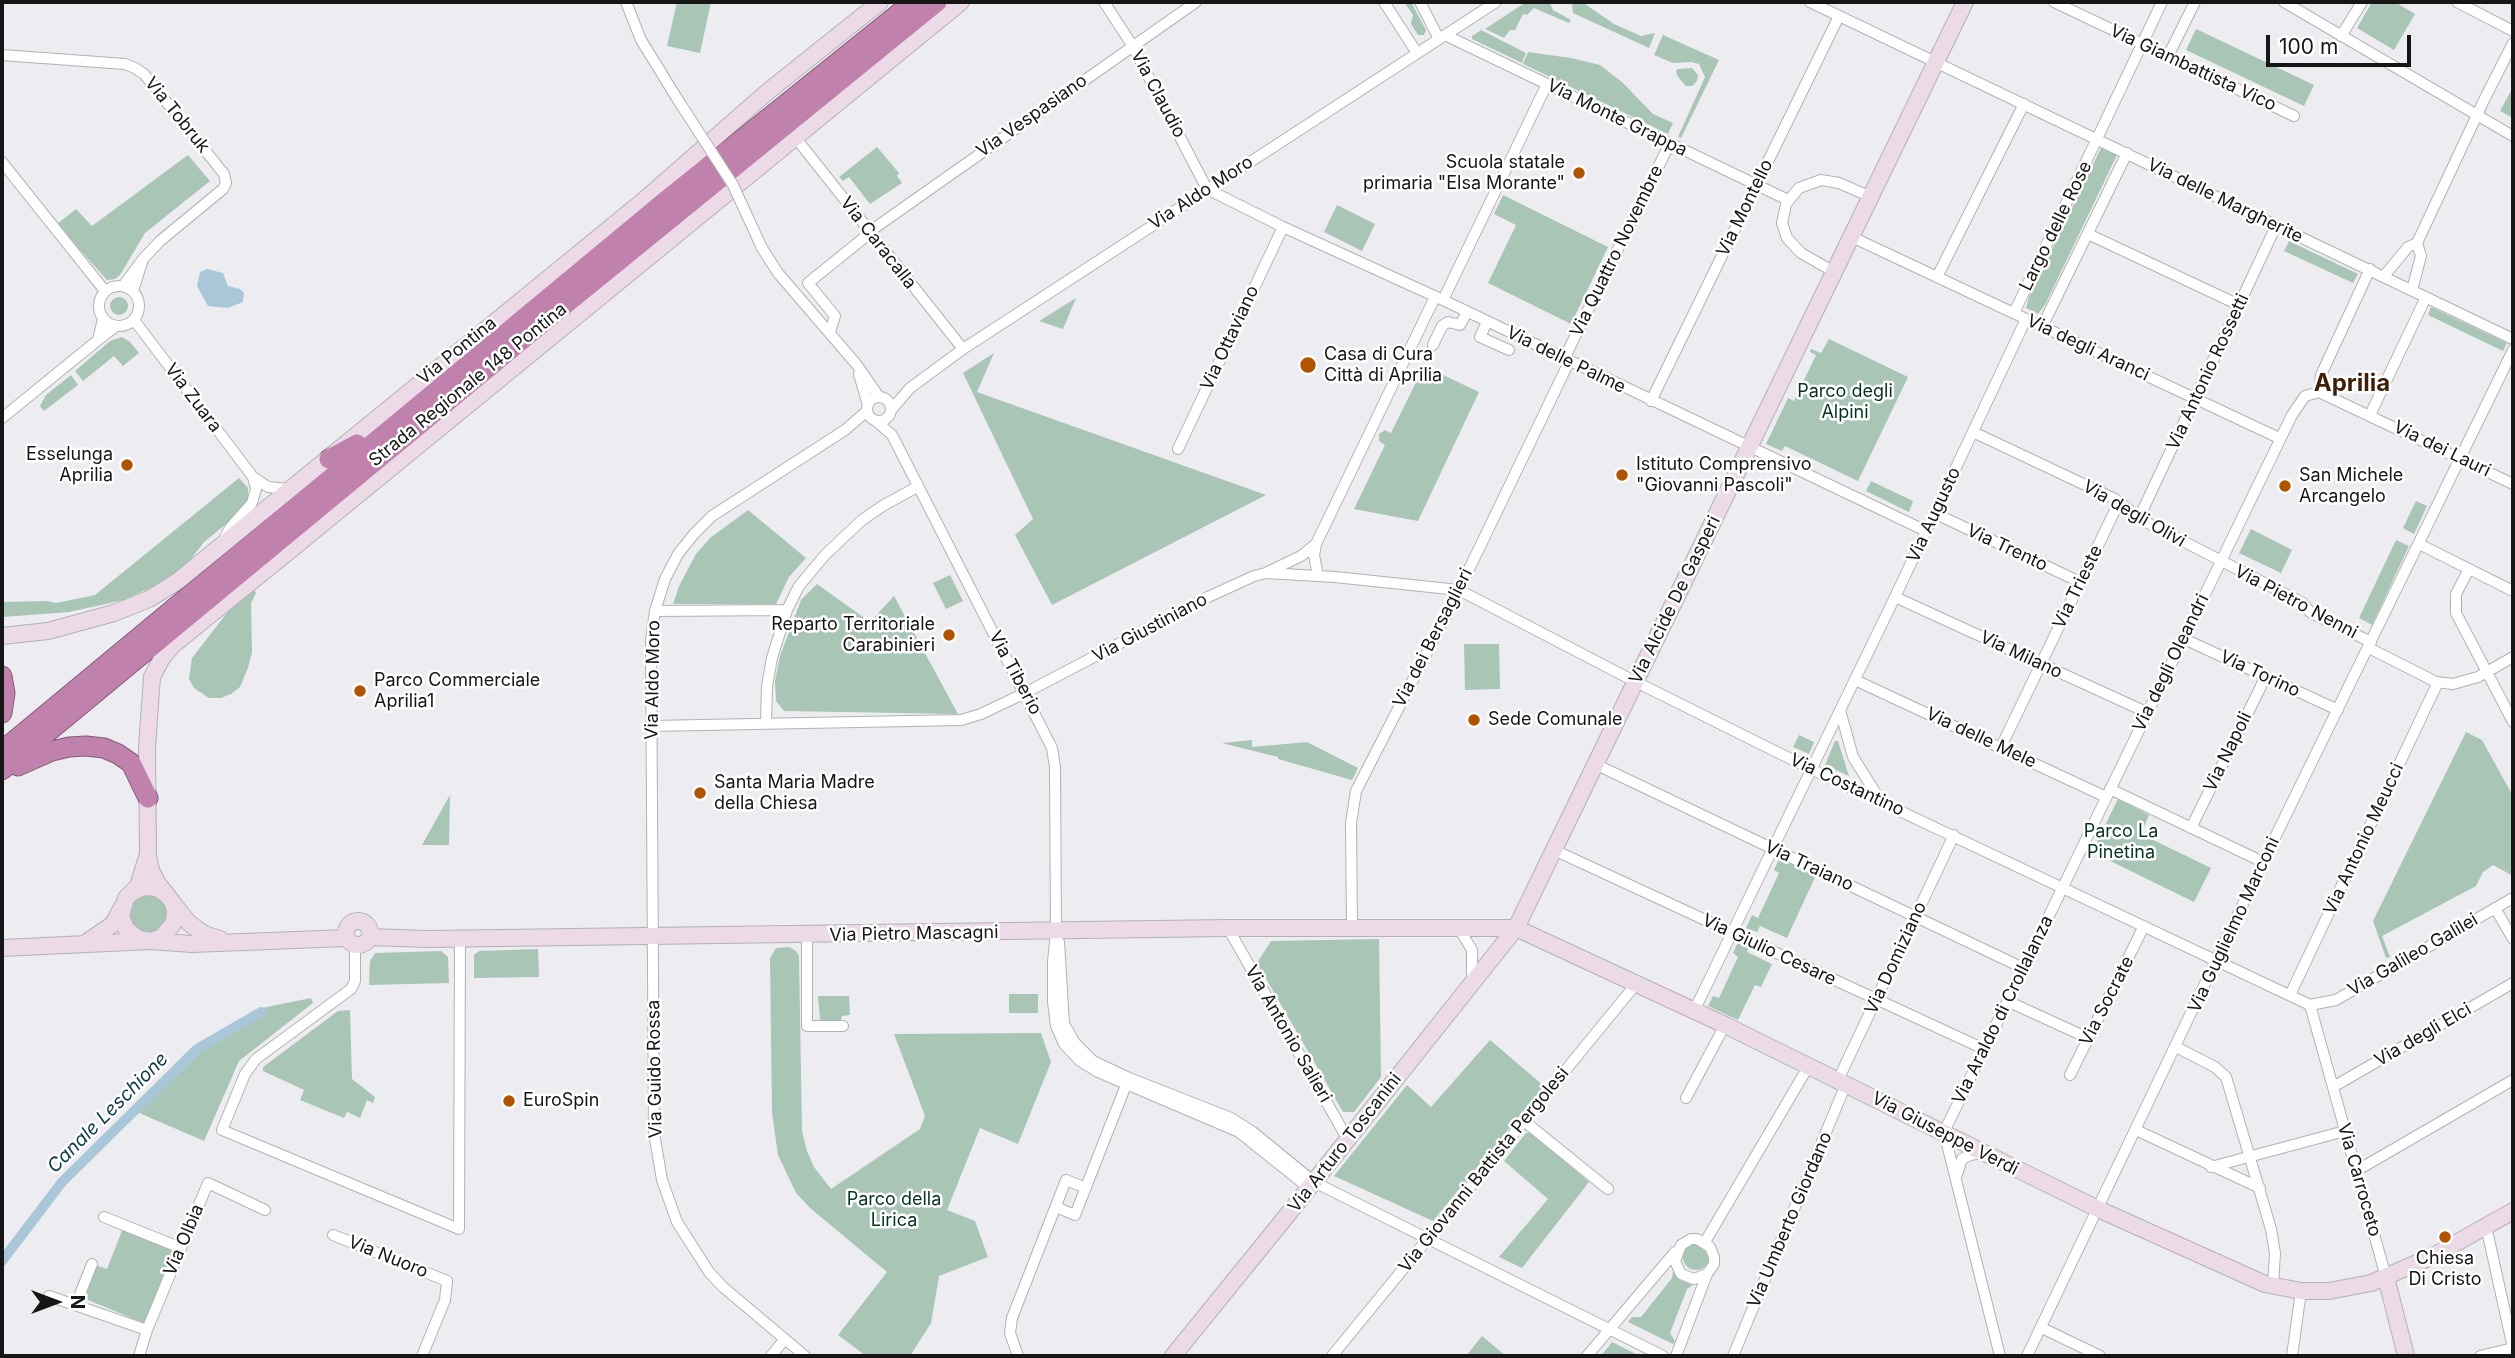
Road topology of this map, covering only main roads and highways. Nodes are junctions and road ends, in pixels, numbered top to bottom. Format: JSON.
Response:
{"nodes":[{"id":1,"x":913,"y":2,"type":"edge"},
{"id":2,"x":937,"y":2,"type":"edge"},
{"id":3,"x":392,"y":426,"type":"junction"},
{"id":4,"x":329,"y":459,"type":"road end"},
{"id":5,"x":310,"y":515,"type":"junction"},
{"id":6,"x":278,"y":557,"type":"road end"},
{"id":7,"x":2,"y":676,"type":"edge"},
{"id":8,"x":2,"y":713,"type":"edge"},
{"id":9,"x":2,"y":751,"type":"edge"},
{"id":10,"x":2,"y":770,"type":"edge"},
{"id":11,"x":2,"y":776,"type":"edge"},
{"id":12,"x":148,"y":798,"type":"road end"}],
"edges":[{"from":1,"to":3,"type":"highway","name":"Strada Regionale 148 Pontina"},
{"from":2,"to":5,"type":"highway","name":"Strada Regionale 148 Pontina"},
{"from":3,"to":4,"type":"highway"},
{"from":3,"to":9,"type":"highway","name":"Strada Regionale 148 Pontina"},
{"from":5,"to":6,"type":"highway"},
{"from":5,"to":10,"type":"highway","name":"Strada Regionale 148 Pontina"},
{"from":7,"to":8,"type":"highway"},
{"from":11,"to":12,"type":"highway"}]}
